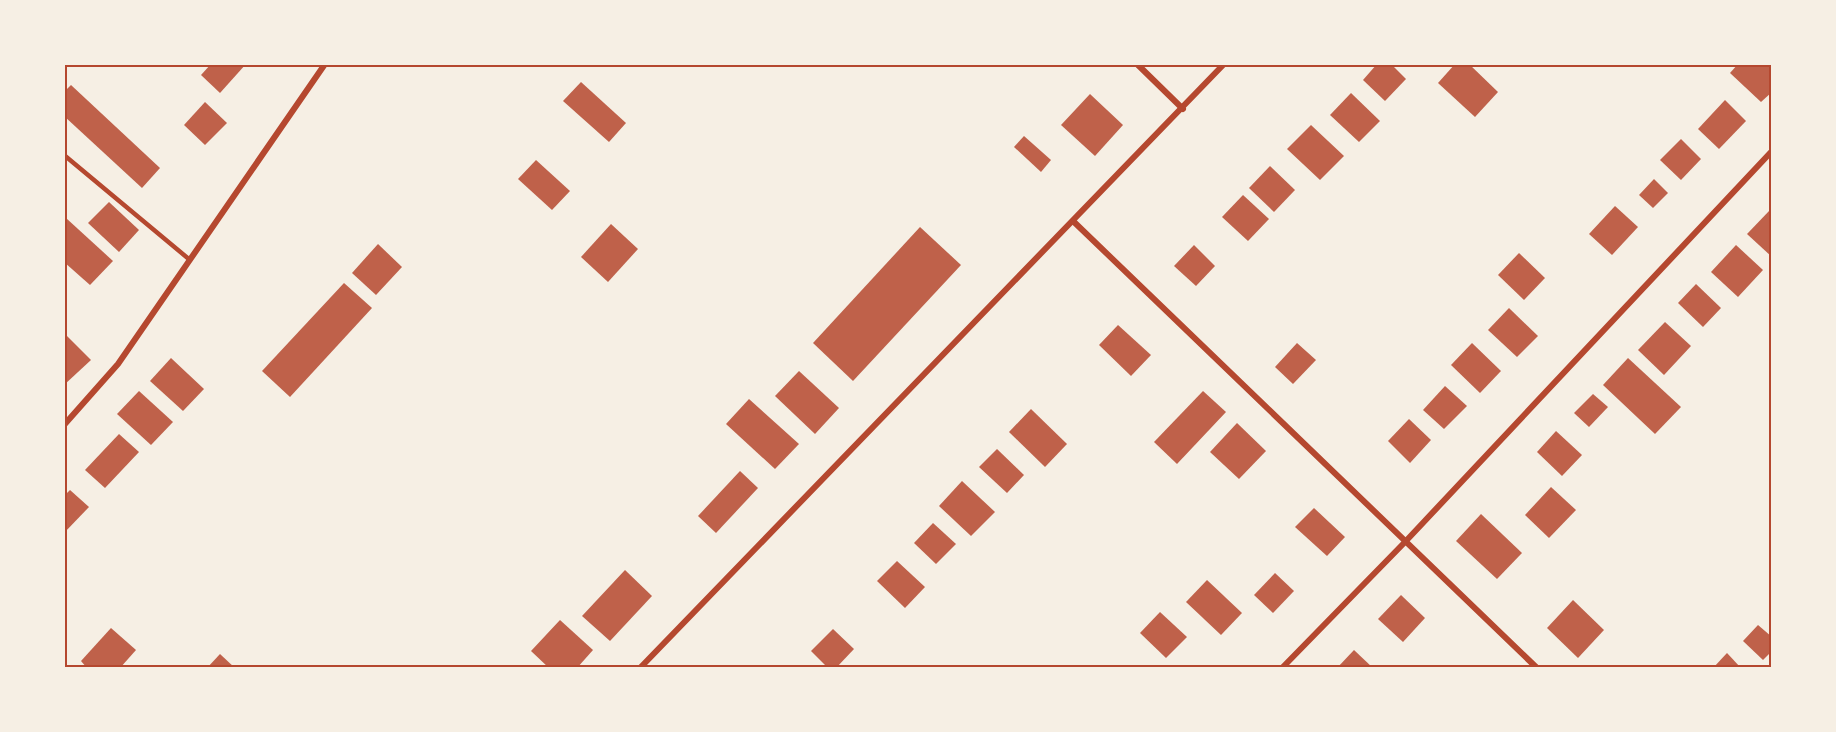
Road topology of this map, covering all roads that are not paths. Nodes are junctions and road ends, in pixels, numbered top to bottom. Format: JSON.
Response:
{"nodes":[{"id":1,"x":325,"y":64,"type":"edge"},
{"id":2,"x":1137,"y":64,"type":"edge"},
{"id":3,"x":1224,"y":64,"type":"edge"},
{"id":4,"x":1182,"y":109,"type":"junction"},
{"id":5,"x":1772,"y":151,"type":"edge"},
{"id":6,"x":64,"y":155,"type":"edge"},
{"id":7,"x":1073,"y":221,"type":"junction"},
{"id":8,"x":190,"y":260,"type":"junction"},
{"id":9,"x":64,"y":425,"type":"edge"},
{"id":10,"x":1406,"y":542,"type":"junction"},
{"id":11,"x":640,"y":668,"type":"edge"},
{"id":12,"x":1281,"y":668,"type":"edge"},
{"id":13,"x":1537,"y":668,"type":"edge"}],
"edges":[{"from":1,"to":8,"type":"street"},
{"from":2,"to":4,"type":"street"},
{"from":3,"to":4,"type":"street"},
{"from":4,"to":7,"type":"street"},
{"from":5,"to":10,"type":"street"},
{"from":6,"to":8,"type":"lane"},
{"from":7,"to":10,"type":"street"},
{"from":7,"to":11,"type":"street"},
{"from":8,"to":9,"type":"street"},
{"from":10,"to":12,"type":"street"},
{"from":10,"to":13,"type":"street"}]}
